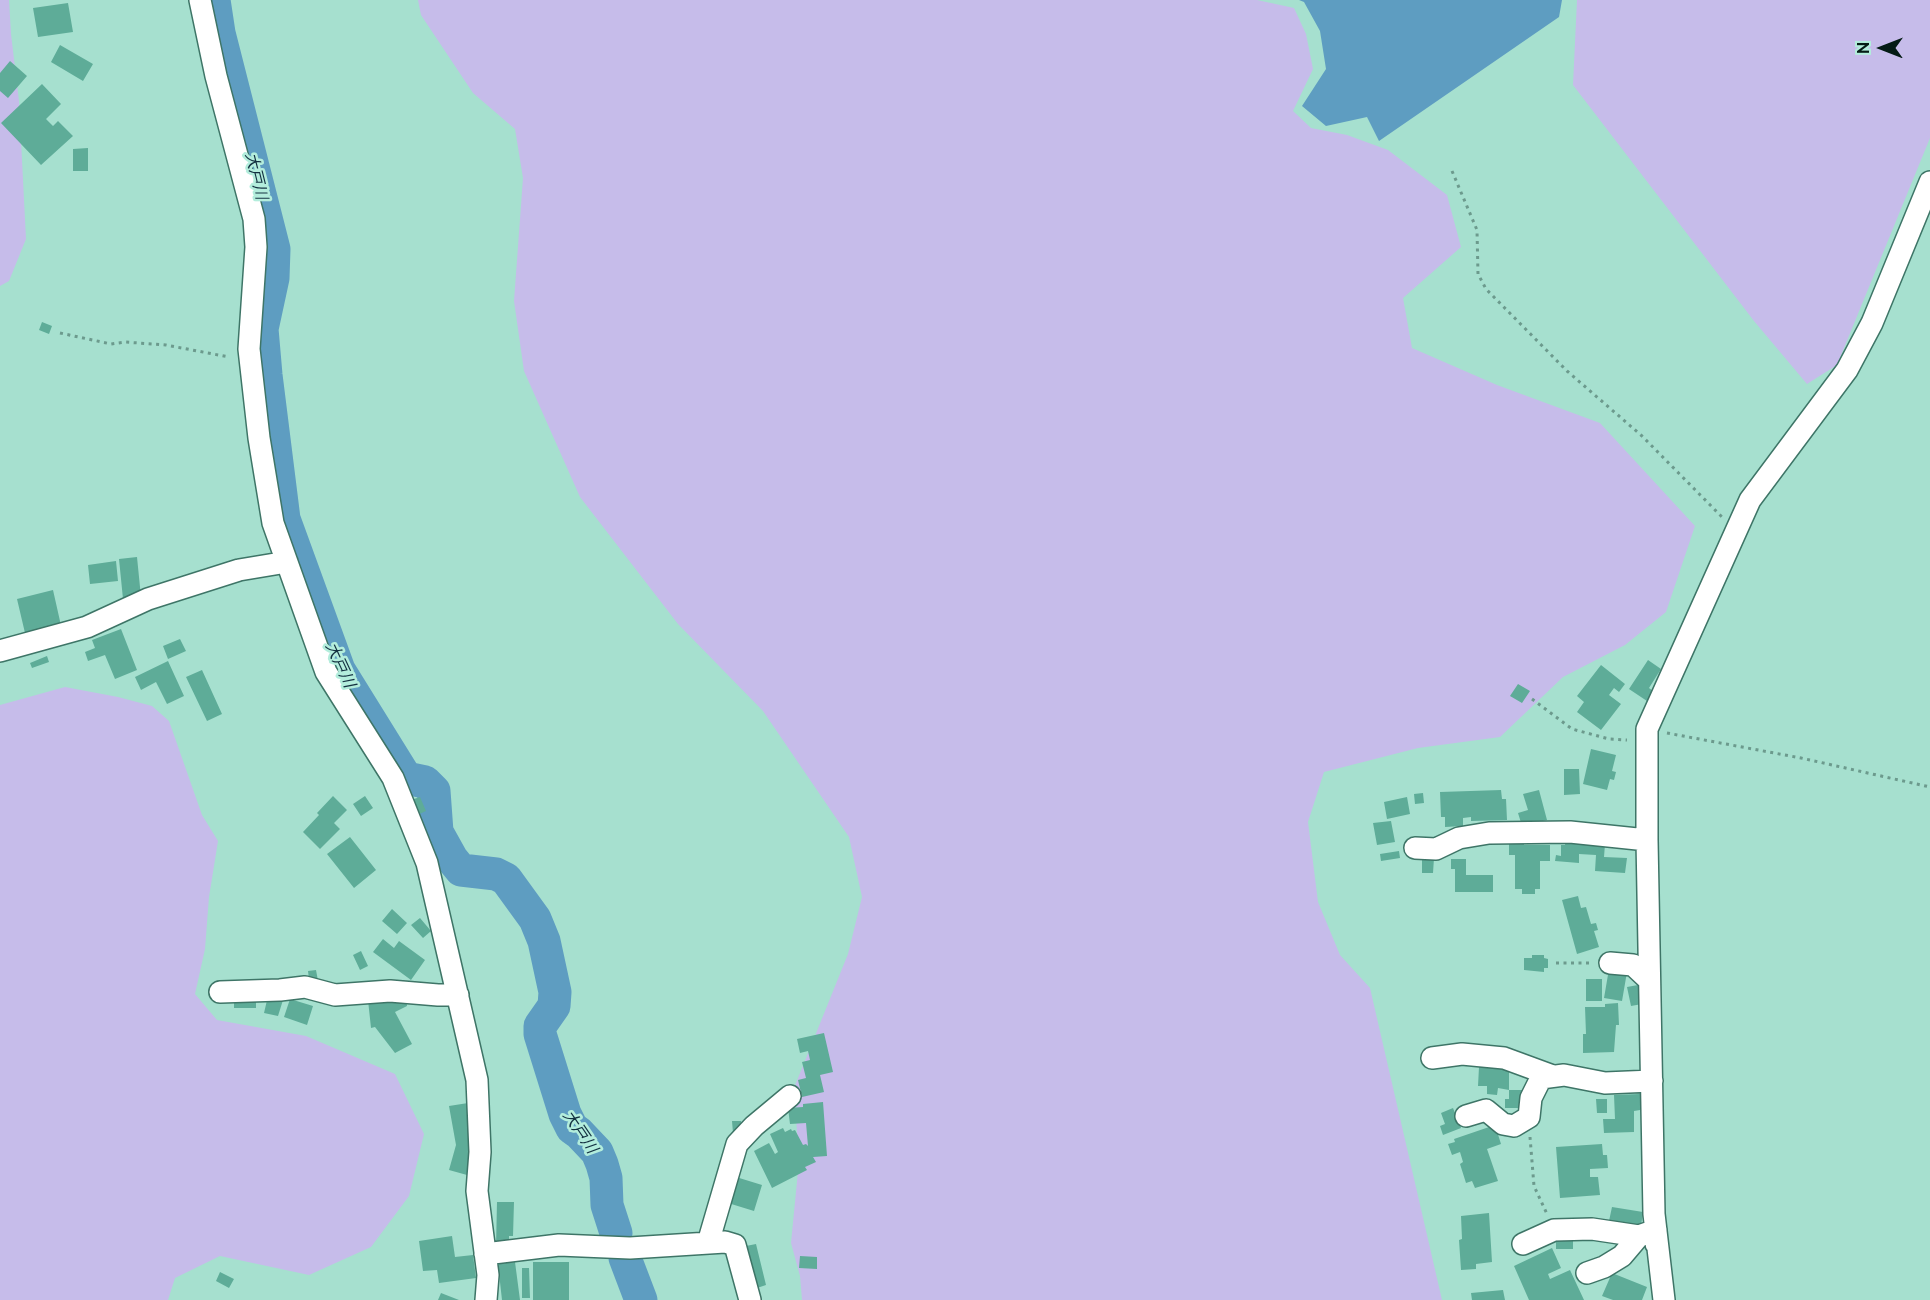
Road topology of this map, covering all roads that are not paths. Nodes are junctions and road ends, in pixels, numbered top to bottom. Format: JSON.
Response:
{"nodes":[{"id":1,"x":200,"y":0,"type":"edge"},
{"id":2,"x":1930,"y":182,"type":"edge"},
{"id":3,"x":287,"y":562,"type":"junction"},
{"id":4,"x":0,"y":651,"type":"edge"},
{"id":5,"x":1647,"y":840,"type":"junction"},
{"id":6,"x":1415,"y":848,"type":"dead end"},
{"id":7,"x":1610,"y":963,"type":"road end"},
{"id":8,"x":1649,"y":980,"type":"junction"},
{"id":9,"x":220,"y":992,"type":"dead end"},
{"id":10,"x":458,"y":995,"type":"junction"},
{"id":11,"x":1432,"y":1058,"type":"dead end"},
{"id":12,"x":1553,"y":1076,"type":"junction"},
{"id":13,"x":1652,"y":1081,"type":"junction"},
{"id":14,"x":790,"y":1096,"type":"dead end"},
{"id":15,"x":1466,"y":1116,"type":"dead end"},
{"id":16,"x":1647,"y":1233,"type":"junction"},
{"id":17,"x":708,"y":1243,"type":"junction"},
{"id":18,"x":1523,"y":1244,"type":"dead end"},
{"id":19,"x":485,"y":1254,"type":"junction"},
{"id":20,"x":1587,"y":1273,"type":"dead end"},
{"id":21,"x":486,"y":1300,"type":"edge"},
{"id":22,"x":750,"y":1300,"type":"edge"},
{"id":23,"x":1655,"y":1300,"type":"edge"},
{"id":24,"x":1664,"y":1300,"type":"edge"}],
"edges":[{"from":1,"to":3,"type":"street"},
{"from":2,"to":5,"type":"street"},
{"from":3,"to":4,"type":"street"},
{"from":3,"to":10,"type":"street"},
{"from":5,"to":6,"type":"street"},
{"from":5,"to":8,"type":"street"},
{"from":7,"to":8,"type":"street"},
{"from":8,"to":13,"type":"street"},
{"from":9,"to":10,"type":"street"},
{"from":10,"to":19,"type":"street"},
{"from":11,"to":12,"type":"street"},
{"from":12,"to":13,"type":"street"},
{"from":12,"to":15,"type":"street"},
{"from":13,"to":16,"type":"street"},
{"from":14,"to":17,"type":"street"},
{"from":16,"to":18,"type":"street"},
{"from":16,"to":20,"type":"street"},
{"from":16,"to":23,"type":"street"},
{"from":16,"to":24,"type":"street"},
{"from":17,"to":19,"type":"street"},
{"from":17,"to":22,"type":"street"},
{"from":19,"to":21,"type":"street"}]}
